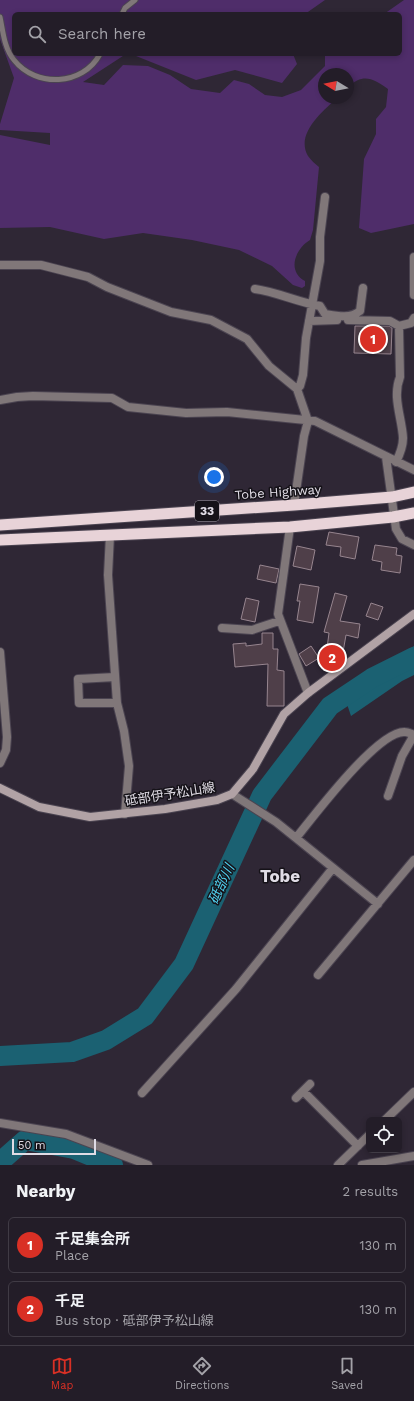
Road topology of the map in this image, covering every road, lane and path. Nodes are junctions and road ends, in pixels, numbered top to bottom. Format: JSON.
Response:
{"nodes":[{"id":1,"x":135,"y":0,"type":"edge"},
{"id":2,"x":123,"y":12,"type":"edge"},
{"id":3,"x":0,"y":17,"type":"edge"},
{"id":4,"x":98,"y":56,"type":"edge"},
{"id":5,"x":325,"y":197,"type":"dead end"},
{"id":6,"x":414,"y":257,"type":"edge"},
{"id":7,"x":0,"y":265,"type":"edge"},
{"id":8,"x":364,"y":288,"type":"dead end"},
{"id":9,"x":254,"y":289,"type":"dead end"},
{"id":10,"x":414,"y":296,"type":"edge"},
{"id":11,"x":312,"y":305,"type":"junction"},
{"id":12,"x":414,"y":318,"type":"edge"},
{"id":13,"x":309,"y":321,"type":"junction"},
{"id":14,"x":399,"y":326,"type":"junction"},
{"id":15,"x":297,"y":389,"type":"junction"},
{"id":16,"x":0,"y":400,"type":"edge"},
{"id":17,"x":308,"y":421,"type":"junction"},
{"id":18,"x":386,"y":457,"type":"junction"},
{"id":19,"x":396,"y":462,"type":"junction"},
{"id":20,"x":414,"y":470,"type":"edge"},
{"id":21,"x":414,"y":492,"type":"edge"},
{"id":22,"x":392,"y":497,"type":"junction"},
{"id":23,"x":294,"y":505,"type":"junction"},
{"id":24,"x":414,"y":513,"type":"edge"},
{"id":25,"x":394,"y":517,"type":"junction"},
{"id":26,"x":0,"y":525,"type":"edge"},
{"id":27,"x":290,"y":526,"type":"junction"},
{"id":28,"x":110,"y":535,"type":"junction"},
{"id":29,"x":0,"y":540,"type":"edge"},
{"id":30,"x":414,"y":545,"type":"edge"},
{"id":31,"x":414,"y":614,"type":"edge"},
{"id":32,"x":279,"y":621,"type":"junction"},
{"id":33,"x":222,"y":628,"type":"dead end"},
{"id":34,"x":0,"y":652,"type":"edge"},
{"id":35,"x":115,"y":677,"type":"junction"},
{"id":36,"x":308,"y":693,"type":"junction"},
{"id":37,"x":117,"y":703,"type":"junction"},
{"id":38,"x":0,"y":763,"type":"edge"},
{"id":39,"x":0,"y":788,"type":"edge"},
{"id":40,"x":232,"y":794,"type":"junction"},
{"id":41,"x":388,"y":796,"type":"dead end"},
{"id":42,"x":125,"y":814,"type":"junction"},
{"id":43,"x":296,"y":838,"type":"junction"},
{"id":44,"x":414,"y":860,"type":"edge"},
{"id":45,"x":333,"y":868,"type":"junction"},
{"id":46,"x":378,"y":904,"type":"junction"},
{"id":47,"x":318,"y":976,"type":"dead end"},
{"id":48,"x":310,"y":1084,"type":"dead end"},
{"id":49,"x":303,"y":1092,"type":"junction"},
{"id":50,"x":414,"y":1092,"type":"edge"},
{"id":51,"x":142,"y":1093,"type":"dead end"},
{"id":52,"x":296,"y":1098,"type":"dead end"},
{"id":53,"x":388,"y":1117,"type":"edge"},
{"id":54,"x":0,"y":1123,"type":"edge"},
{"id":55,"x":366,"y":1138,"type":"edge"},
{"id":56,"x":358,"y":1146,"type":"junction"},
{"id":57,"x":414,"y":1156,"type":"edge"},
{"id":58,"x":148,"y":1165,"type":"edge"},
{"id":59,"x":338,"y":1165,"type":"edge"},
{"id":60,"x":362,"y":1165,"type":"edge"}],
"edges":[{"from":1,"to":2,"type":"lane"},
{"from":3,"to":4,"type":"lane"},
{"from":5,"to":11,"type":"street"},
{"from":6,"to":10,"type":"street"},
{"from":7,"to":15,"type":"street"},
{"from":8,"to":11,"type":"street"},
{"from":9,"to":11,"type":"street"},
{"from":11,"to":13,"type":"street"},
{"from":12,"to":14,"type":"street"},
{"from":13,"to":14,"type":"street"},
{"from":13,"to":15,"type":"street"},
{"from":14,"to":19,"type":"street"},
{"from":15,"to":17,"type":"street"},
{"from":16,"to":17,"type":"street"},
{"from":17,"to":18,"type":"street"},
{"from":17,"to":23,"type":"street"},
{"from":18,"to":19,"type":"street"},
{"from":18,"to":22,"type":"street"},
{"from":19,"to":20,"type":"street"},
{"from":21,"to":22,"type":"highway","name":"Tobe Highway","number":"33"},
{"from":22,"to":23,"type":"highway","name":"Tobe Highway","number":"33"},
{"from":22,"to":25,"type":"street"},
{"from":23,"to":26,"type":"highway","name":"Tobe Highway","number":"33"},
{"from":24,"to":25,"type":"highway","number":"33"},
{"from":25,"to":27,"type":"highway","number":"33"},
{"from":25,"to":30,"type":"street"},
{"from":27,"to":28,"type":"highway","number":"33"},
{"from":27,"to":32,"type":"street"},
{"from":28,"to":29,"type":"highway","number":"33"},
{"from":28,"to":35,"type":"street"},
{"from":31,"to":36,"type":"main road","name":"砥部伊予松山線"},
{"from":32,"to":33,"type":"street"},
{"from":32,"to":36,"type":"street"},
{"from":34,"to":38,"type":"street"},
{"from":35,"to":37,"type":"street"},
{"from":35,"to":37,"type":"street"},
{"from":36,"to":40,"type":"main road","name":"砥部伊予松山線"},
{"from":37,"to":42,"type":"street"},
{"from":39,"to":42,"type":"main road","name":"砥部伊予松山線"},
{"from":40,"to":42,"type":"main road","name":"砥部伊予松山線"},
{"from":40,"to":43,"type":"street"},
{"from":41,"to":43,"type":"street"},
{"from":43,"to":45,"type":"street"},
{"from":44,"to":46,"type":"street"},
{"from":45,"to":46,"type":"street"},
{"from":45,"to":51,"type":"street"},
{"from":46,"to":47,"type":"street"},
{"from":48,"to":49,"type":"street"},
{"from":49,"to":52,"type":"street"},
{"from":49,"to":56,"type":"street"},
{"from":50,"to":53,"type":"street"},
{"from":54,"to":58,"type":"street"},
{"from":55,"to":56,"type":"street"},
{"from":56,"to":59,"type":"street"},
{"from":57,"to":60,"type":"street"}]}
